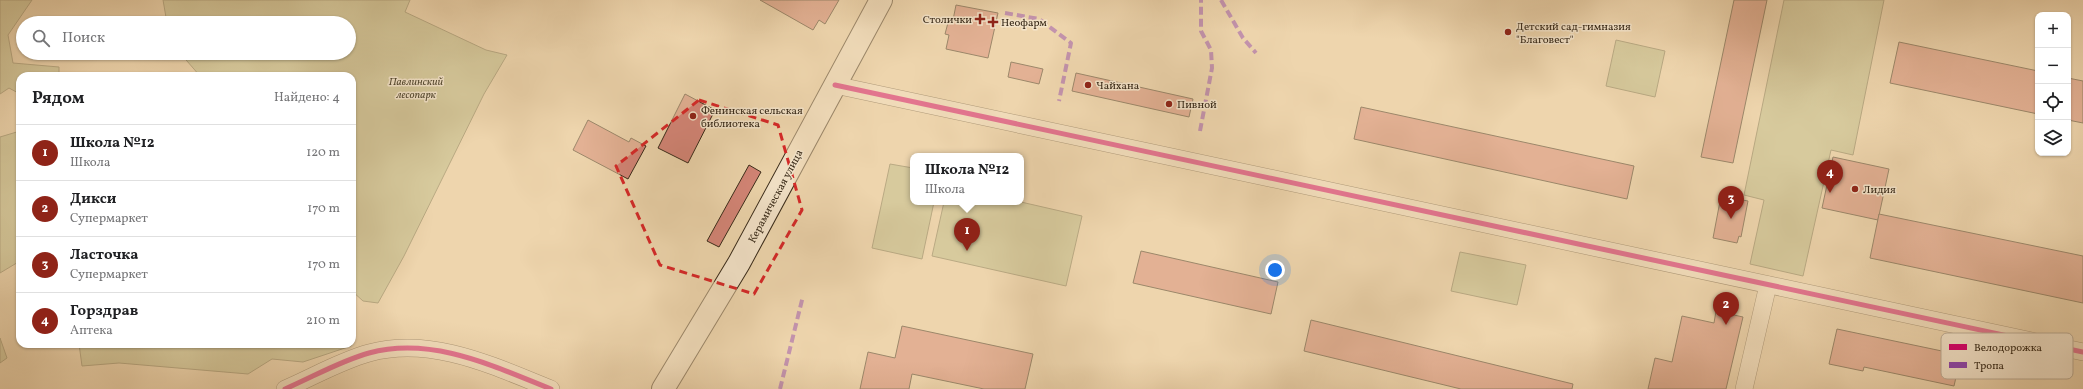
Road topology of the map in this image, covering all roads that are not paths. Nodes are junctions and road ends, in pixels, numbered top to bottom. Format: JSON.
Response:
{"nodes":[{"id":1,"x":881,"y":0,"type":"edge"},
{"id":2,"x":835,"y":86,"type":"junction"},
{"id":3,"x":1768,"y":285,"type":"junction"},
{"id":4,"x":1994,"y":333,"type":"edge"},
{"id":5,"x":2073,"y":350,"type":"edge"},
{"id":6,"x":2083,"y":352,"type":"edge"},
{"id":7,"x":285,"y":389,"type":"edge"},
{"id":8,"x":551,"y":389,"type":"edge"},
{"id":9,"x":663,"y":389,"type":"edge"},
{"id":10,"x":1744,"y":389,"type":"edge"}],
"edges":[{"from":1,"to":2,"type":"main road","name":"Керамическая улица"},
{"from":2,"to":3,"type":"street"},
{"from":2,"to":9,"type":"main road","name":"Керамическая улица"},
{"from":3,"to":4,"type":"street"},
{"from":3,"to":10,"type":"street"},
{"from":5,"to":6,"type":"street"},
{"from":7,"to":8,"type":"street"}]}
